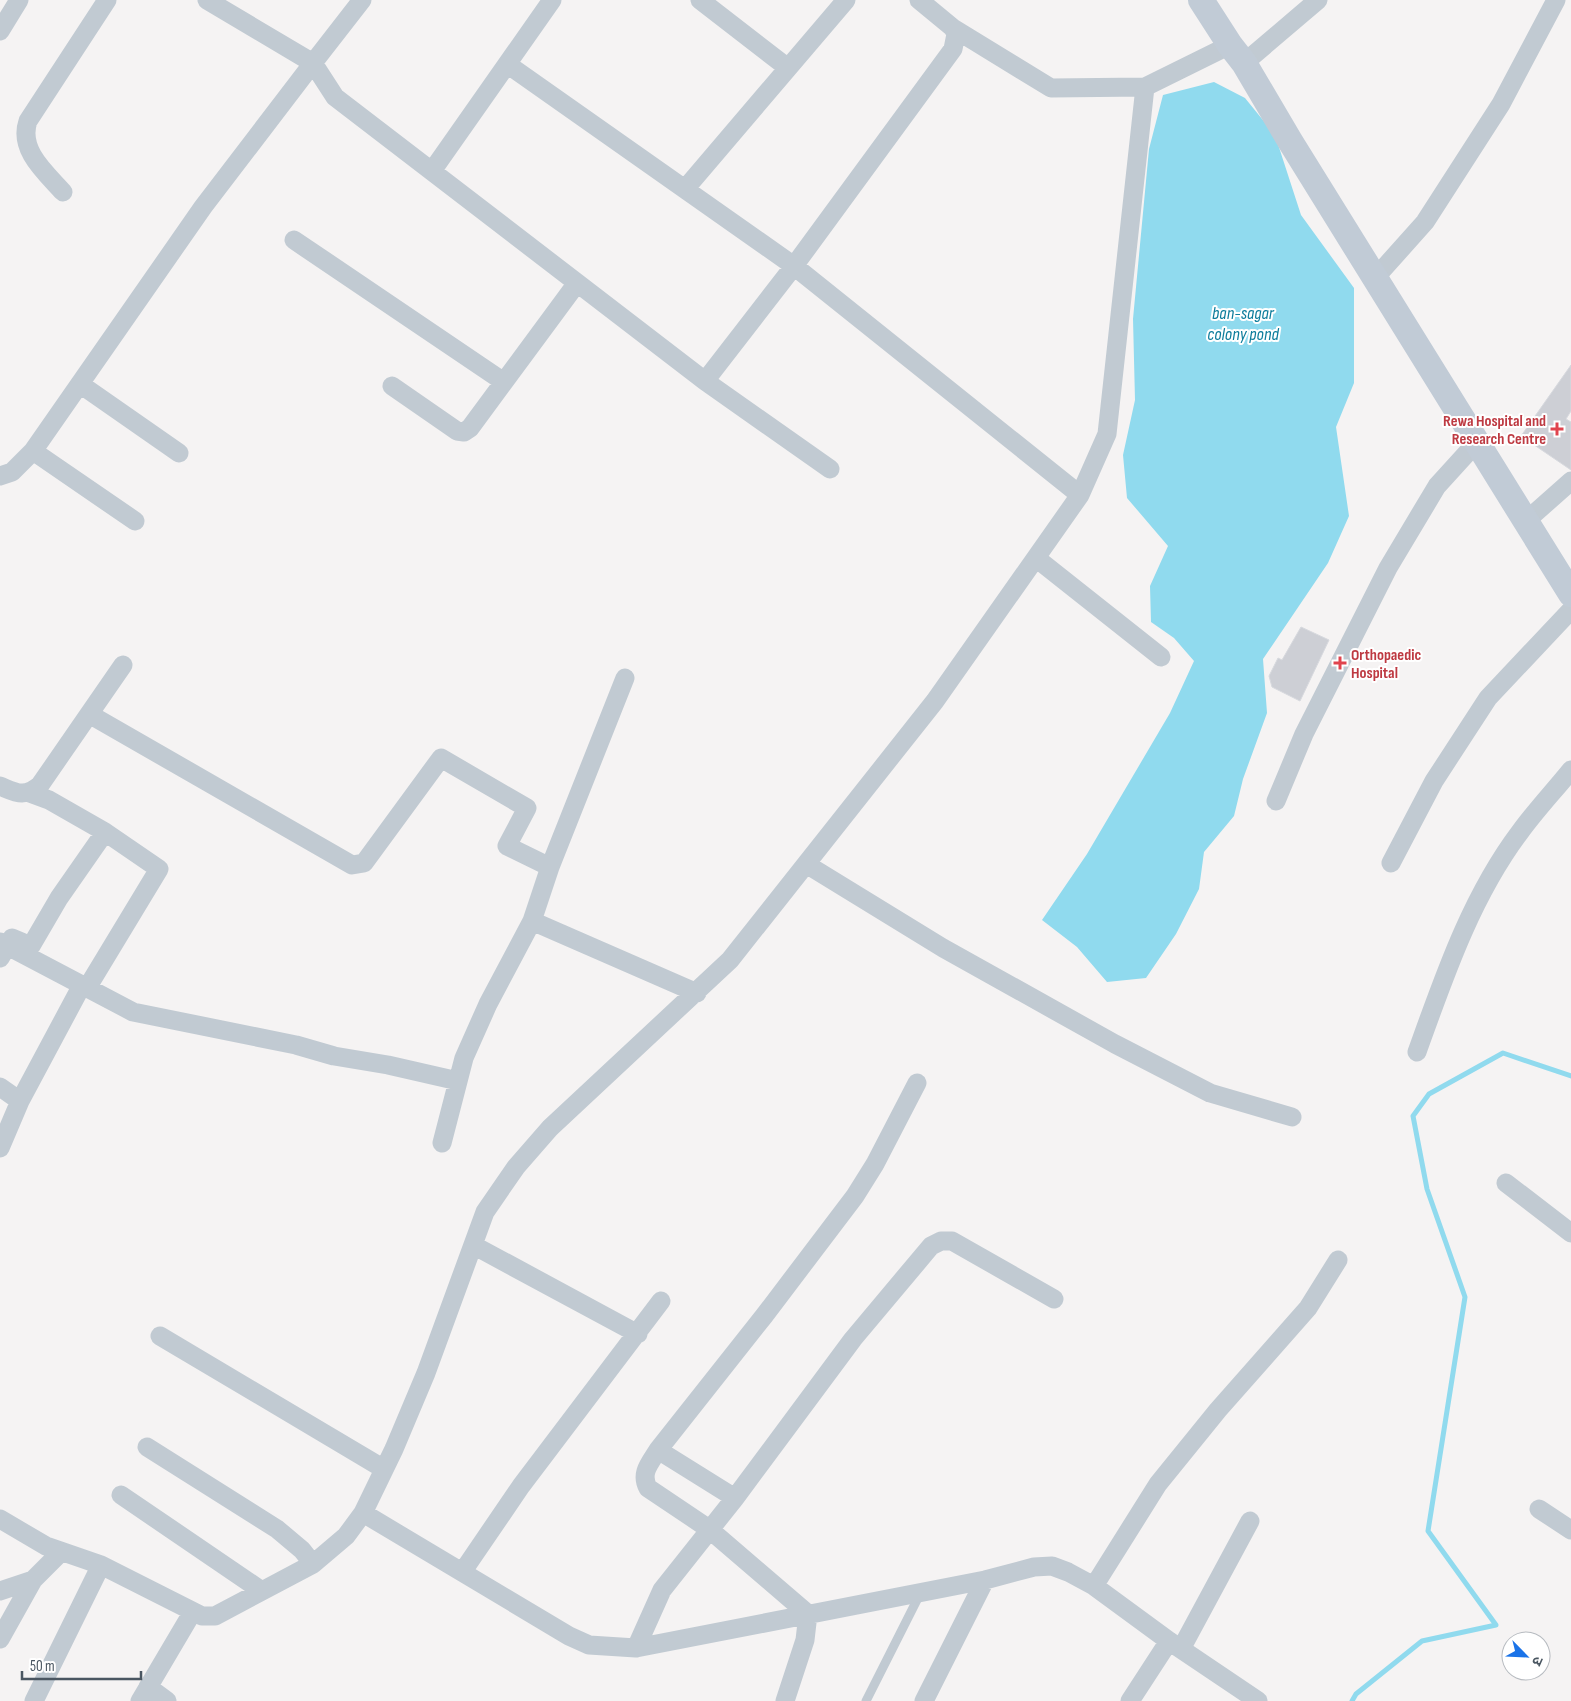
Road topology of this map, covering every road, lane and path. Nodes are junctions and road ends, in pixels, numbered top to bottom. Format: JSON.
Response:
{"nodes":[{"id":1,"x":19,"y":0,"type":"edge"},
{"id":2,"x":107,"y":0,"type":"edge"},
{"id":3,"x":207,"y":0,"type":"edge"},
{"id":4,"x":362,"y":0,"type":"edge"},
{"id":5,"x":552,"y":0,"type":"edge"},
{"id":6,"x":700,"y":0,"type":"edge"},
{"id":7,"x":846,"y":0,"type":"edge"},
{"id":8,"x":919,"y":0,"type":"edge"},
{"id":9,"x":1202,"y":0,"type":"edge"},
{"id":10,"x":1318,"y":0,"type":"edge"},
{"id":11,"x":1556,"y":0,"type":"edge"},
{"id":12,"x":953,"y":28,"type":"junction"},
{"id":13,"x":0,"y":31,"type":"edge"},
{"id":14,"x":1237,"y":54,"type":"junction"},
{"id":15,"x":313,"y":62,"type":"junction"},
{"id":16,"x":507,"y":64,"type":"junction"},
{"id":17,"x":788,"y":68,"type":"junction"},
{"id":18,"x":1146,"y":87,"type":"junction"},
{"id":19,"x":432,"y":171,"type":"junction"},
{"id":20,"x":685,"y":189,"type":"junction"},
{"id":21,"x":63,"y":192,"type":"dead end"},
{"id":22,"x":294,"y":240,"type":"dead end"},
{"id":23,"x":794,"y":266,"type":"junction"},
{"id":24,"x":1375,"y":278,"type":"junction"},
{"id":25,"x":577,"y":283,"type":"junction"},
{"id":26,"x":705,"y":381,"type":"junction"},
{"id":27,"x":504,"y":382,"type":"junction"},
{"id":28,"x":80,"y":384,"type":"junction"},
{"id":29,"x":392,"y":386,"type":"dead end"},
{"id":30,"x":1477,"y":442,"type":"junction"},
{"id":31,"x":33,"y":451,"type":"junction"},
{"id":32,"x":179,"y":453,"type":"dead end"},
{"id":33,"x":830,"y":469,"type":"dead end"},
{"id":34,"x":0,"y":476,"type":"edge"},
{"id":35,"x":1571,"y":481,"type":"edge"},
{"id":36,"x":1080,"y":495,"type":"junction"},
{"id":37,"x":135,"y":521,"type":"dead end"},
{"id":38,"x":1526,"y":521,"type":"junction"},
{"id":39,"x":1036,"y":558,"type":"junction"},
{"id":40,"x":1571,"y":594,"type":"edge"},
{"id":41,"x":1571,"y":610,"type":"edge"},
{"id":42,"x":1160,"y":657,"type":"dead end"},
{"id":43,"x":123,"y":665,"type":"dead end"},
{"id":44,"x":625,"y":678,"type":"dead end"},
{"id":45,"x":89,"y":714,"type":"junction"},
{"id":46,"x":1571,"y":770,"type":"edge"},
{"id":47,"x":0,"y":786,"type":"edge"},
{"id":48,"x":30,"y":793,"type":"junction"},
{"id":49,"x":1276,"y":801,"type":"dead end"},
{"id":50,"x":105,"y":832,"type":"junction"},
{"id":51,"x":1391,"y":863,"type":"dead end"},
{"id":52,"x":806,"y":864,"type":"junction"},
{"id":53,"x":550,"y":867,"type":"junction"},
{"id":54,"x":532,"y":921,"type":"junction"},
{"id":55,"x":2,"y":948,"type":"edge"},
{"id":56,"x":84,"y":987,"type":"junction"},
{"id":57,"x":697,"y":993,"type":"junction"},
{"id":58,"x":1417,"y":1052,"type":"dead end"},
{"id":59,"x":458,"y":1081,"type":"junction"},
{"id":60,"x":917,"y":1083,"type":"dead end"},
{"id":61,"x":0,"y":1087,"type":"edge"},
{"id":62,"x":20,"y":1101,"type":"junction"},
{"id":63,"x":1292,"y":1117,"type":"dead end"},
{"id":64,"x":442,"y":1143,"type":"dead end"},
{"id":65,"x":0,"y":1148,"type":"edge"},
{"id":66,"x":1506,"y":1183,"type":"dead end"},
{"id":67,"x":1571,"y":1233,"type":"edge"},
{"id":68,"x":473,"y":1245,"type":"junction"},
{"id":69,"x":1338,"y":1260,"type":"dead end"},
{"id":70,"x":1054,"y":1299,"type":"dead end"},
{"id":71,"x":661,"y":1302,"type":"dead end"},
{"id":72,"x":638,"y":1334,"type":"junction"},
{"id":73,"x":160,"y":1336,"type":"dead end"},
{"id":74,"x":147,"y":1447,"type":"dead end"},
{"id":75,"x":658,"y":1450,"type":"junction"},
{"id":76,"x":384,"y":1469,"type":"junction"},
{"id":77,"x":121,"y":1495,"type":"dead end"},
{"id":78,"x":735,"y":1498,"type":"junction"},
{"id":79,"x":1540,"y":1509,"type":"dead end"},
{"id":80,"x":363,"y":1513,"type":"junction"},
{"id":81,"x":0,"y":1519,"type":"edge"},
{"id":82,"x":1250,"y":1521,"type":"dead end"},
{"id":83,"x":709,"y":1529,"type":"junction"},
{"id":84,"x":1571,"y":1530,"type":"edge"},
{"id":85,"x":61,"y":1552,"type":"junction"},
{"id":86,"x":313,"y":1564,"type":"junction"},
{"id":87,"x":101,"y":1565,"type":"junction"},
{"id":88,"x":463,"y":1571,"type":"junction"},
{"id":89,"x":33,"y":1580,"type":"junction"},
{"id":90,"x":985,"y":1580,"type":"junction"},
{"id":91,"x":1094,"y":1586,"type":"junction"},
{"id":92,"x":0,"y":1591,"type":"edge"},
{"id":93,"x":262,"y":1591,"type":"junction"},
{"id":94,"x":921,"y":1592,"type":"junction"},
{"id":95,"x":192,"y":1613,"type":"junction"},
{"id":96,"x":808,"y":1614,"type":"junction"},
{"id":97,"x":0,"y":1639,"type":"edge"},
{"id":98,"x":1175,"y":1645,"type":"junction"},
{"id":99,"x":636,"y":1648,"type":"junction"},
{"id":100,"x":144,"y":1694,"type":"edge"},
{"id":101,"x":34,"y":1701,"type":"edge"},
{"id":102,"x":168,"y":1701,"type":"edge"},
{"id":103,"x":785,"y":1701,"type":"edge"},
{"id":104,"x":866,"y":1701,"type":"edge"},
{"id":105,"x":924,"y":1701,"type":"edge"},
{"id":106,"x":1130,"y":1701,"type":"edge"},
{"id":107,"x":1258,"y":1701,"type":"edge"}],
"edges":[{"from":1,"to":13,"type":"street"},
{"from":2,"to":21,"type":"street"},
{"from":3,"to":15,"type":"street"},
{"from":4,"to":15,"type":"street"},
{"from":5,"to":16,"type":"street"},
{"from":6,"to":17,"type":"street"},
{"from":7,"to":17,"type":"street"},
{"from":8,"to":12,"type":"street"},
{"from":9,"to":14,"type":"main road"},
{"from":10,"to":14,"type":"street"},
{"from":11,"to":24,"type":"street"},
{"from":12,"to":18,"type":"street"},
{"from":12,"to":23,"type":"street"},
{"from":14,"to":18,"type":"street"},
{"from":14,"to":24,"type":"main road"},
{"from":15,"to":19,"type":"street"},
{"from":15,"to":28,"type":"street"},
{"from":16,"to":19,"type":"street"},
{"from":16,"to":20,"type":"street"},
{"from":17,"to":20,"type":"street"},
{"from":18,"to":36,"type":"street"},
{"from":19,"to":25,"type":"street"},
{"from":20,"to":23,"type":"street"},
{"from":22,"to":27,"type":"street"},
{"from":23,"to":26,"type":"street"},
{"from":23,"to":36,"type":"street"},
{"from":24,"to":30,"type":"main road"},
{"from":25,"to":26,"type":"street"},
{"from":25,"to":27,"type":"street"},
{"from":26,"to":33,"type":"street"},
{"from":27,"to":29,"type":"street"},
{"from":28,"to":31,"type":"street"},
{"from":28,"to":32,"type":"street"},
{"from":30,"to":38,"type":"main road"},
{"from":30,"to":49,"type":"street"},
{"from":31,"to":34,"type":"street"},
{"from":31,"to":37,"type":"street"},
{"from":35,"to":38,"type":"street"},
{"from":36,"to":39,"type":"street"},
{"from":38,"to":40,"type":"main road"},
{"from":39,"to":42,"type":"street"},
{"from":39,"to":52,"type":"street"},
{"from":41,"to":51,"type":"street"},
{"from":43,"to":45,"type":"street"},
{"from":44,"to":53,"type":"street"},
{"from":45,"to":48,"type":"street"},
{"from":45,"to":53,"type":"street"},
{"from":46,"to":58,"type":"street"},
{"from":47,"to":48,"type":"street"},
{"from":48,"to":50,"type":"street"},
{"from":50,"to":55,"type":"street"},
{"from":50,"to":56,"type":"street"},
{"from":52,"to":57,"type":"street"},
{"from":52,"to":63,"type":"street"},
{"from":53,"to":54,"type":"street"},
{"from":54,"to":57,"type":"street"},
{"from":54,"to":59,"type":"street"},
{"from":55,"to":56,"type":"street"},
{"from":56,"to":59,"type":"street"},
{"from":56,"to":62,"type":"street"},
{"from":57,"to":68,"type":"street"},
{"from":59,"to":64,"type":"street"},
{"from":60,"to":75,"type":"street"},
{"from":61,"to":62,"type":"street"},
{"from":62,"to":65,"type":"street"},
{"from":66,"to":67,"type":"street"},
{"from":68,"to":72,"type":"street"},
{"from":68,"to":76,"type":"street"},
{"from":69,"to":91,"type":"street"},
{"from":70,"to":78,"type":"street"},
{"from":71,"to":72,"type":"street"},
{"from":72,"to":88,"type":"street"},
{"from":73,"to":76,"type":"street"},
{"from":74,"to":86,"type":"street"},
{"from":75,"to":78,"type":"street"},
{"from":75,"to":83,"type":"street"},
{"from":76,"to":80,"type":"street"},
{"from":77,"to":93,"type":"street"},
{"from":78,"to":83,"type":"street"},
{"from":79,"to":84,"type":"street"},
{"from":80,"to":86,"type":"street"},
{"from":80,"to":88,"type":"street"},
{"from":81,"to":85,"type":"street"},
{"from":82,"to":98,"type":"street"},
{"from":83,"to":96,"type":"street"},
{"from":83,"to":99,"type":"street"},
{"from":85,"to":87,"type":"street"},
{"from":85,"to":89,"type":"street"},
{"from":86,"to":93,"type":"street"},
{"from":87,"to":95,"type":"street"},
{"from":87,"to":101,"type":"street"},
{"from":88,"to":99,"type":"street"},
{"from":89,"to":92,"type":"street"},
{"from":89,"to":97,"type":"street"},
{"from":90,"to":91,"type":"street"},
{"from":90,"to":94,"type":"street"},
{"from":90,"to":105,"type":"street"},
{"from":91,"to":98,"type":"street"},
{"from":93,"to":95,"type":"street"},
{"from":94,"to":96,"type":"street"},
{"from":94,"to":104,"type":"lane"},
{"from":95,"to":100,"type":"street"},
{"from":96,"to":99,"type":"street"},
{"from":96,"to":103,"type":"street"},
{"from":98,"to":106,"type":"street"},
{"from":98,"to":107,"type":"street"},
{"from":100,"to":102,"type":"street"}]}
